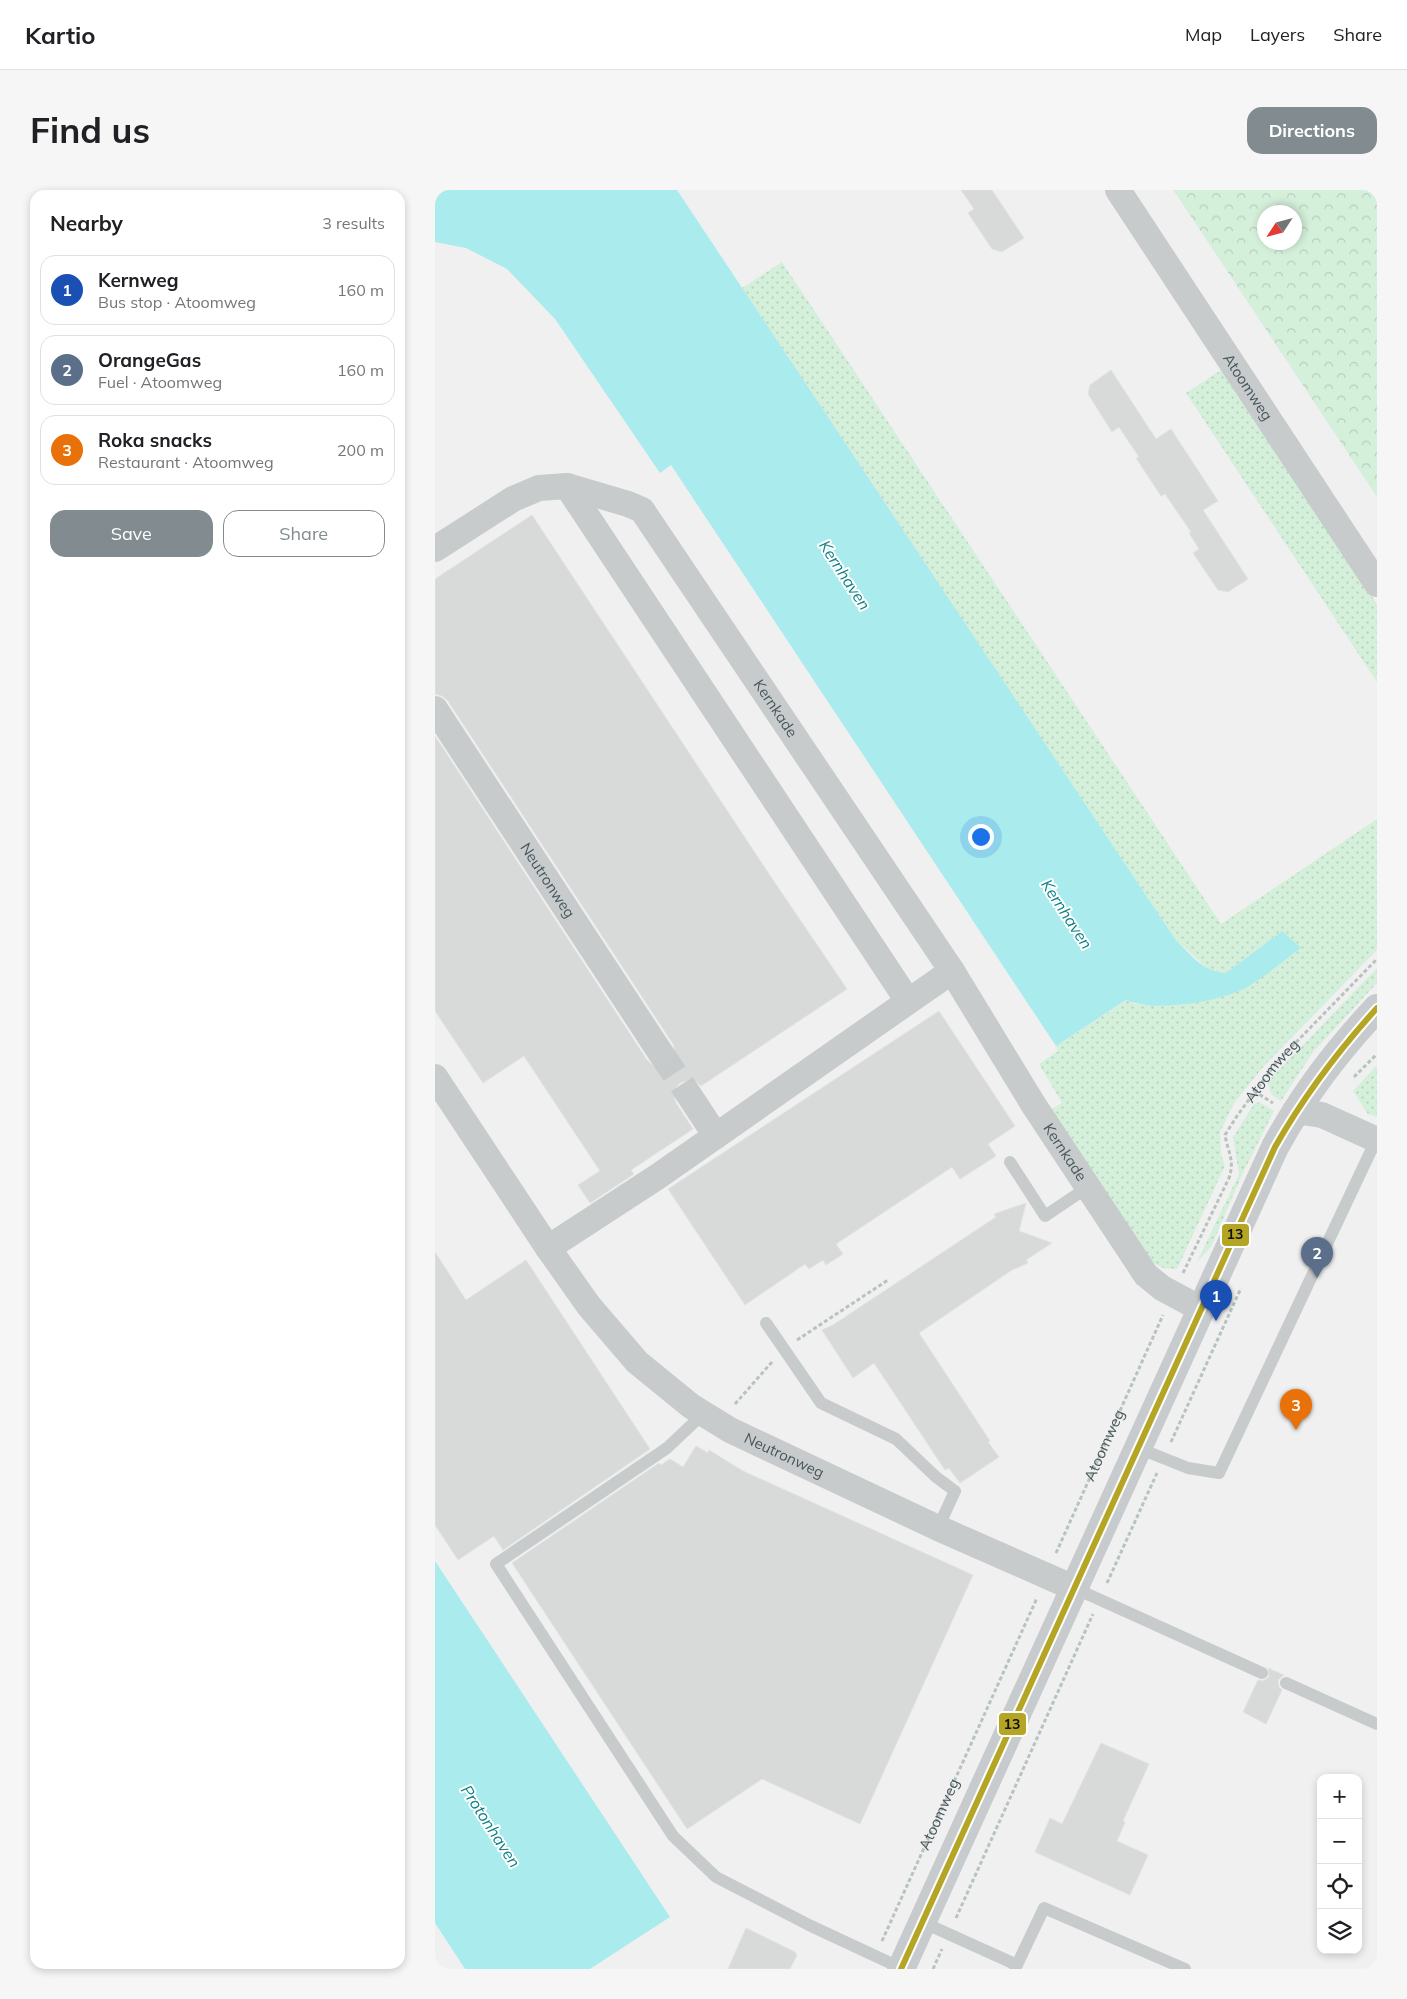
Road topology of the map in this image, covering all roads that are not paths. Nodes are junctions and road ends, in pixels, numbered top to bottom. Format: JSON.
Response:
{"nodes":[{"id":1,"x":1118,"y":190,"type":"edge"},
{"id":2,"x":567,"y":486,"type":"junction"},
{"id":3,"x":435,"y":549,"type":"edge"},
{"id":4,"x":1377,"y":584,"type":"edge"},
{"id":5,"x":435,"y":709,"type":"edge"},
{"id":6,"x":953,"y":971,"type":"junction"},
{"id":7,"x":908,"y":1001,"type":"junction"},
{"id":8,"x":1377,"y":1008,"type":"edge"},
{"id":9,"x":660,"y":1052,"type":"tunnel mouth"},
{"id":10,"x":435,"y":1077,"type":"edge"},
{"id":11,"x":689,"y":1095,"type":"tunnel mouth"},
{"id":12,"x":1295,"y":1111,"type":"junction"},
{"id":13,"x":716,"y":1136,"type":"junction"},
{"id":14,"x":1377,"y":1140,"type":"edge"},
{"id":15,"x":1010,"y":1162,"type":"dead end"},
{"id":16,"x":1088,"y":1187,"type":"junction"},
{"id":17,"x":548,"y":1248,"type":"junction"},
{"id":18,"x":1201,"y":1309,"type":"junction"},
{"id":19,"x":766,"y":1322,"type":"dead end"},
{"id":20,"x":703,"y":1414,"type":"junction"},
{"id":21,"x":1138,"y":1448,"type":"junction"},
{"id":22,"x":938,"y":1528,"type":"junction"},
{"id":23,"x":1074,"y":1588,"type":"junction"},
{"id":24,"x":1262,"y":1673,"type":"dead end"},
{"id":25,"x":1286,"y":1683,"type":"dead end"},
{"id":26,"x":1377,"y":1724,"type":"edge"},
{"id":27,"x":922,"y":1922,"type":"junction"},
{"id":28,"x":1016,"y":1967,"type":"edge"},
{"id":29,"x":901,"y":1968,"type":"edge"},
{"id":30,"x":1185,"y":1969,"type":"edge"}],
"edges":[{"from":1,"to":4,"type":"street","name":"Atoomweg"},
{"from":2,"to":3,"type":"street","name":"Kernkade"},
{"from":2,"to":6,"type":"street","name":"Kernkade"},
{"from":2,"to":7,"type":"street"},
{"from":5,"to":9,"type":"street","name":"Neutronweg"},
{"from":6,"to":7,"type":"street"},
{"from":6,"to":16,"type":"street","name":"Kernkade"},
{"from":7,"to":13,"type":"street"},
{"from":8,"to":12,"type":"street","name":"Atoomweg"},
{"from":10,"to":17,"type":"street","name":"Neutronweg"},
{"from":11,"to":13,"type":"street"},
{"from":12,"to":14,"type":"street"},
{"from":12,"to":18,"type":"street","name":"Atoomweg"},
{"from":13,"to":17,"type":"street"},
{"from":14,"to":21,"type":"lane"},
{"from":15,"to":16,"type":"lane"},
{"from":16,"to":18,"type":"street","name":"Kernkade"},
{"from":17,"to":20,"type":"street","name":"Neutronweg"},
{"from":18,"to":21,"type":"street","name":"Atoomweg"},
{"from":19,"to":22,"type":"lane"},
{"from":20,"to":22,"type":"street","name":"Neutronweg"},
{"from":20,"to":29,"type":"lane"},
{"from":21,"to":23,"type":"street","name":"Atoomweg"},
{"from":22,"to":23,"type":"street","name":"Neutronweg"},
{"from":23,"to":24,"type":"lane"},
{"from":23,"to":27,"type":"street","name":"Atoomweg"},
{"from":25,"to":26,"type":"lane"},
{"from":27,"to":28,"type":"lane"},
{"from":27,"to":29,"type":"street","name":"Atoomweg"},
{"from":28,"to":30,"type":"lane"}]}
